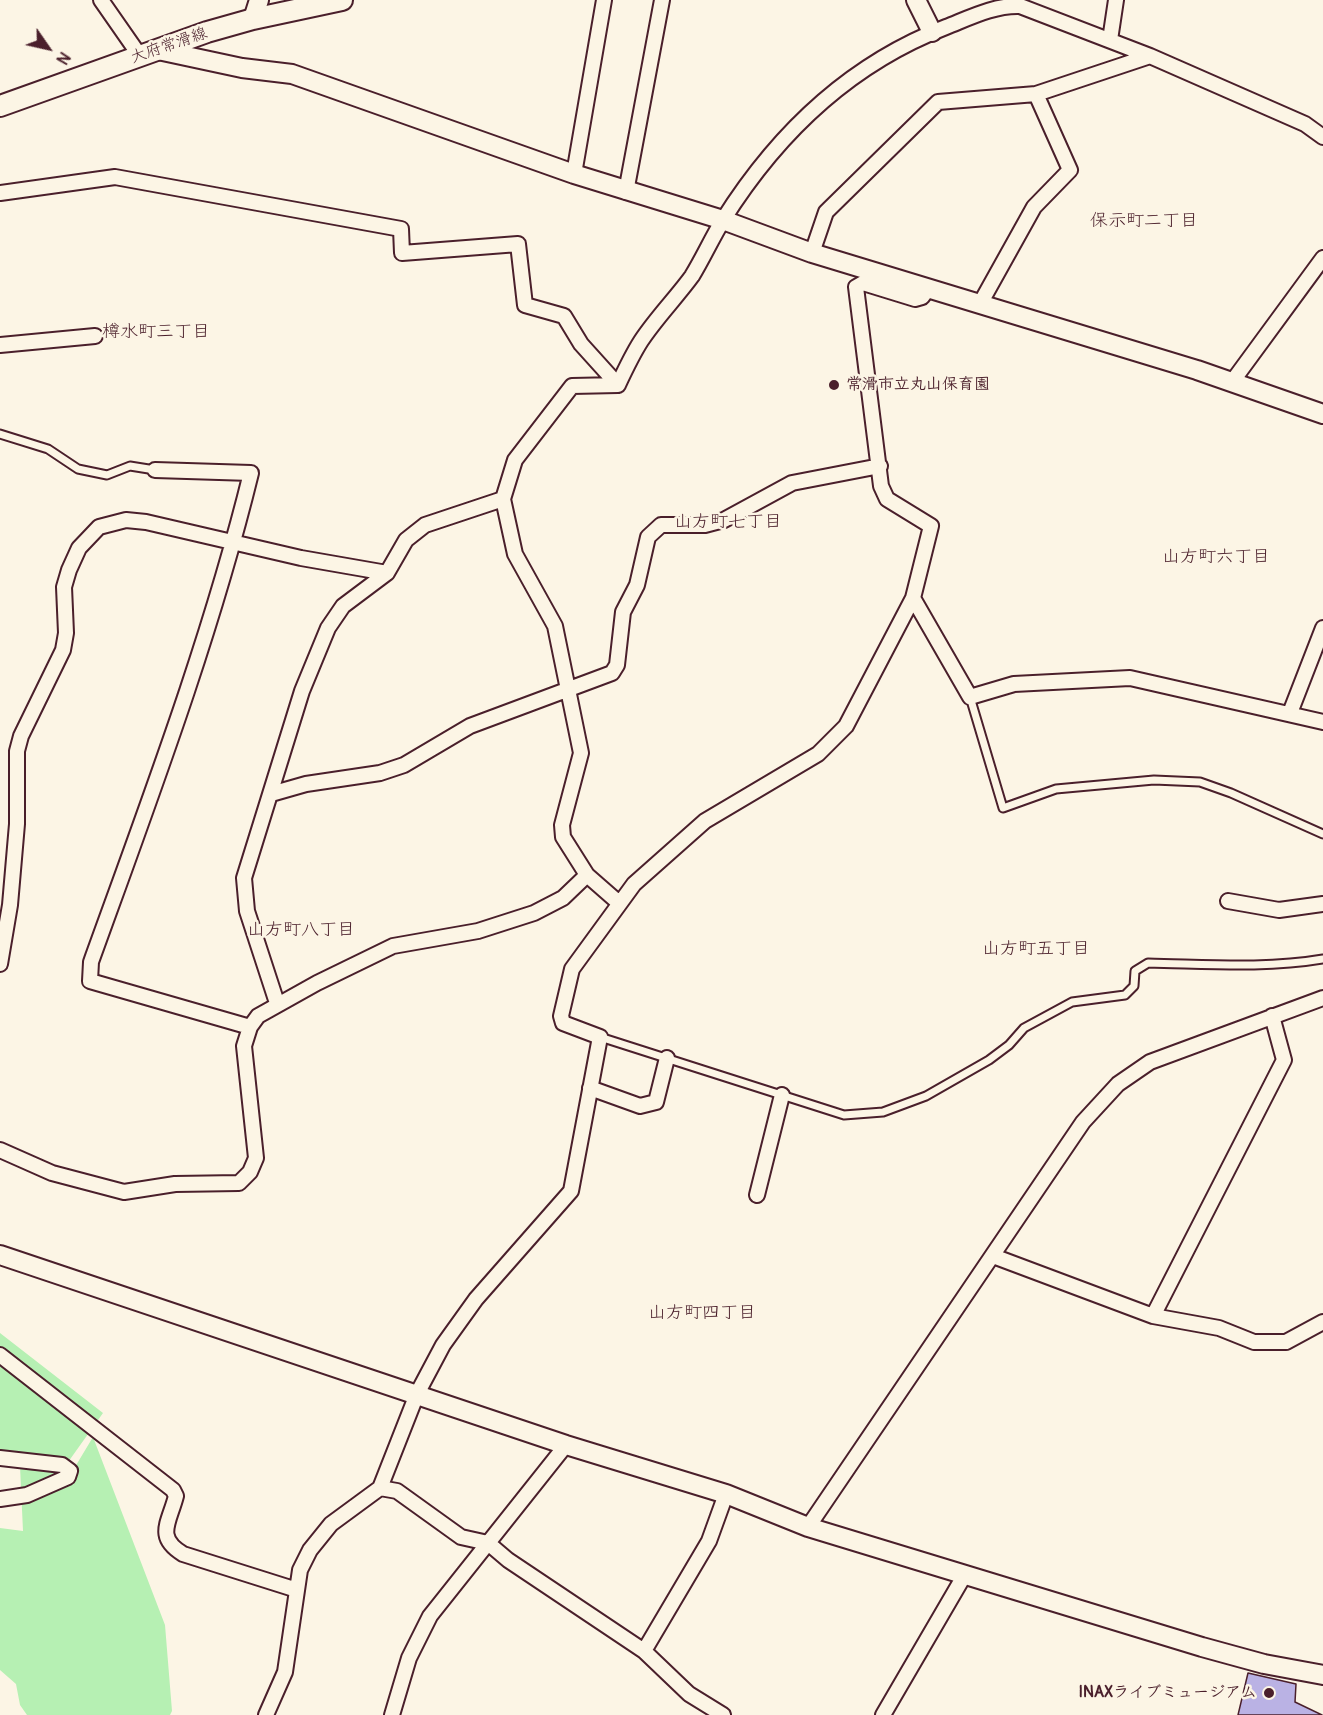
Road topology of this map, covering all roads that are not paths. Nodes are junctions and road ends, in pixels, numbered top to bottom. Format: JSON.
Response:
{"nodes":[{"id":1,"x":101,"y":0,"type":"edge"},
{"id":2,"x":259,"y":0,"type":"edge"},
{"id":3,"x":342,"y":0,"type":"edge"},
{"id":4,"x":604,"y":0,"type":"edge"},
{"id":5,"x":662,"y":0,"type":"edge"},
{"id":6,"x":916,"y":0,"type":"edge"},
{"id":7,"x":1116,"y":0,"type":"edge"},
{"id":8,"x":253,"y":19,"type":"junction"},
{"id":9,"x":933,"y":32,"type":"junction"},
{"id":10,"x":1110,"y":40,"type":"junction"},
{"id":11,"x":159,"y":50,"type":"junction"},
{"id":12,"x":140,"y":56,"type":"junction"},
{"id":13,"x":1150,"y":56,"type":"junction"},
{"id":14,"x":1036,"y":94,"type":"junction"},
{"id":15,"x":0,"y":106,"type":"edge"},
{"id":16,"x":1323,"y":137,"type":"edge"},
{"id":17,"x":574,"y":174,"type":"junction"},
{"id":18,"x":626,"y":192,"type":"junction"},
{"id":19,"x":0,"y":193,"type":"edge"},
{"id":20,"x":723,"y":220,"type":"junction"},
{"id":21,"x":812,"y":253,"type":"junction"},
{"id":22,"x":1323,"y":258,"type":"edge"},
{"id":23,"x":928,"y":289,"type":"junction"},
{"id":24,"x":980,"y":304,"type":"junction"},
{"id":25,"x":94,"y":336,"type":"dead end"},
{"id":26,"x":0,"y":345,"type":"edge"},
{"id":27,"x":1232,"y":382,"type":"junction"},
{"id":28,"x":618,"y":385,"type":"junction"},
{"id":29,"x":1323,"y":414,"type":"edge"},
{"id":30,"x":0,"y":434,"type":"edge"},
{"id":31,"x":880,"y":466,"type":"junction"},
{"id":32,"x":155,"y":470,"type":"joint"},
{"id":33,"x":503,"y":499,"type":"junction"},
{"id":34,"x":234,"y":540,"type":"junction"},
{"id":35,"x":387,"y":573,"type":"junction"},
{"id":36,"x":913,"y":598,"type":"junction"},
{"id":37,"x":1323,"y":628,"type":"edge"},
{"id":38,"x":568,"y":691,"type":"junction"},
{"id":39,"x":970,"y":697,"type":"junction"},
{"id":40,"x":1290,"y":713,"type":"junction"},
{"id":41,"x":1323,"y":722,"type":"edge"},
{"id":42,"x":271,"y":794,"type":"junction"},
{"id":43,"x":1323,"y":834,"type":"edge"},
{"id":44,"x":587,"y":875,"type":"junction"},
{"id":45,"x":1228,"y":901,"type":"dead end"},
{"id":46,"x":619,"y":903,"type":"junction"},
{"id":47,"x":1323,"y":904,"type":"edge"},
{"id":48,"x":1323,"y":959,"type":"edge"},
{"id":49,"x":0,"y":964,"type":"edge"},
{"id":50,"x":1323,"y":998,"type":"edge"},
{"id":51,"x":277,"y":1004,"type":"junction"},
{"id":52,"x":1272,"y":1016,"type":"junction"},
{"id":53,"x":250,"y":1027,"type":"junction"},
{"id":54,"x":600,"y":1037,"type":"junction"},
{"id":55,"x":667,"y":1058,"type":"junction"},
{"id":56,"x":590,"y":1088,"type":"junction"},
{"id":57,"x":782,"y":1095,"type":"junction"},
{"id":58,"x":0,"y":1150,"type":"edge"},
{"id":59,"x":757,"y":1195,"type":"dead end"},
{"id":60,"x":0,"y":1255,"type":"edge"},
{"id":61,"x":993,"y":1256,"type":"junction"},
{"id":62,"x":1153,"y":1316,"type":"junction"},
{"id":63,"x":1323,"y":1322,"type":"edge"},
{"id":64,"x":0,"y":1354,"type":"edge"},
{"id":65,"x":417,"y":1394,"type":"junction"},
{"id":66,"x":566,"y":1446,"type":"junction"},
{"id":67,"x":0,"y":1458,"type":"edge"},
{"id":68,"x":380,"y":1488,"type":"junction"},
{"id":69,"x":726,"y":1494,"type":"junction"},
{"id":70,"x":0,"y":1499,"type":"edge"},
{"id":71,"x":808,"y":1527,"type":"junction"},
{"id":72,"x":488,"y":1543,"type":"junction"},
{"id":73,"x":964,"y":1576,"type":"junction"},
{"id":74,"x":297,"y":1590,"type":"junction"},
{"id":75,"x":644,"y":1650,"type":"junction"},
{"id":76,"x":1323,"y":1675,"type":"edge"},
{"id":77,"x":266,"y":1715,"type":"edge"},
{"id":78,"x":392,"y":1715,"type":"edge"},
{"id":79,"x":723,"y":1715,"type":"edge"},
{"id":80,"x":883,"y":1715,"type":"edge"}],
"edges":[{"from":1,"to":12,"type":"street"},
{"from":2,"to":8,"type":"street"},
{"from":3,"to":8,"type":"main road","name":"大府常滑線"},
{"from":4,"to":17,"type":"street"},
{"from":5,"to":18,"type":"street"},
{"from":6,"to":9,"type":"street"},
{"from":7,"to":10,"type":"street"},
{"from":8,"to":11,"type":"main road","name":"大府常滑線"},
{"from":9,"to":10,"type":"street"},
{"from":9,"to":20,"type":"street"},
{"from":10,"to":13,"type":"street"},
{"from":11,"to":12,"type":"main road","name":"大府常滑線"},
{"from":11,"to":17,"type":"street"},
{"from":12,"to":15,"type":"main road","name":"大府常滑線"},
{"from":13,"to":14,"type":"street"},
{"from":13,"to":16,"type":"street"},
{"from":14,"to":21,"type":"street"},
{"from":14,"to":24,"type":"street"},
{"from":17,"to":18,"type":"street"},
{"from":18,"to":20,"type":"street"},
{"from":19,"to":28,"type":"street"},
{"from":20,"to":21,"type":"street"},
{"from":20,"to":28,"type":"street"},
{"from":21,"to":23,"type":"street"},
{"from":22,"to":27,"type":"street"},
{"from":23,"to":24,"type":"street"},
{"from":23,"to":31,"type":"street"},
{"from":24,"to":27,"type":"street"},
{"from":25,"to":26,"type":"street"},
{"from":27,"to":29,"type":"street"},
{"from":28,"to":33,"type":"street"},
{"from":30,"to":32,"type":"lane"},
{"from":31,"to":36,"type":"street"},
{"from":31,"to":38,"type":"street"},
{"from":32,"to":34,"type":"street"},
{"from":33,"to":35,"type":"street"},
{"from":33,"to":38,"type":"street"},
{"from":34,"to":35,"type":"street"},
{"from":34,"to":49,"type":"street"},
{"from":34,"to":53,"type":"street"},
{"from":35,"to":42,"type":"street"},
{"from":36,"to":39,"type":"street"},
{"from":36,"to":46,"type":"street"},
{"from":37,"to":40,"type":"street"},
{"from":38,"to":42,"type":"street"},
{"from":38,"to":44,"type":"street"},
{"from":39,"to":40,"type":"street"},
{"from":39,"to":43,"type":"lane"},
{"from":40,"to":41,"type":"street"},
{"from":42,"to":51,"type":"street"},
{"from":44,"to":46,"type":"street"},
{"from":44,"to":51,"type":"street"},
{"from":45,"to":47,"type":"street"},
{"from":46,"to":54,"type":"street"},
{"from":48,"to":57,"type":"lane"},
{"from":50,"to":52,"type":"street"},
{"from":51,"to":53,"type":"street"},
{"from":52,"to":61,"type":"street"},
{"from":52,"to":62,"type":"street"},
{"from":53,"to":58,"type":"street"},
{"from":54,"to":55,"type":"lane"},
{"from":54,"to":56,"type":"street"},
{"from":55,"to":56,"type":"street"},
{"from":55,"to":57,"type":"lane"},
{"from":56,"to":65,"type":"street"},
{"from":57,"to":59,"type":"street"},
{"from":60,"to":65,"type":"street"},
{"from":61,"to":62,"type":"street"},
{"from":61,"to":71,"type":"street"},
{"from":62,"to":63,"type":"street"},
{"from":64,"to":74,"type":"street"},
{"from":65,"to":66,"type":"street"},
{"from":65,"to":68,"type":"street"},
{"from":66,"to":69,"type":"street"},
{"from":66,"to":72,"type":"street"},
{"from":67,"to":70,"type":"street"},
{"from":68,"to":72,"type":"street"},
{"from":68,"to":74,"type":"street"},
{"from":69,"to":71,"type":"street"},
{"from":69,"to":75,"type":"street"},
{"from":71,"to":73,"type":"street"},
{"from":72,"to":75,"type":"street"},
{"from":72,"to":78,"type":"street"},
{"from":73,"to":76,"type":"street"},
{"from":73,"to":80,"type":"street"},
{"from":74,"to":77,"type":"street"},
{"from":75,"to":79,"type":"street"}]}
